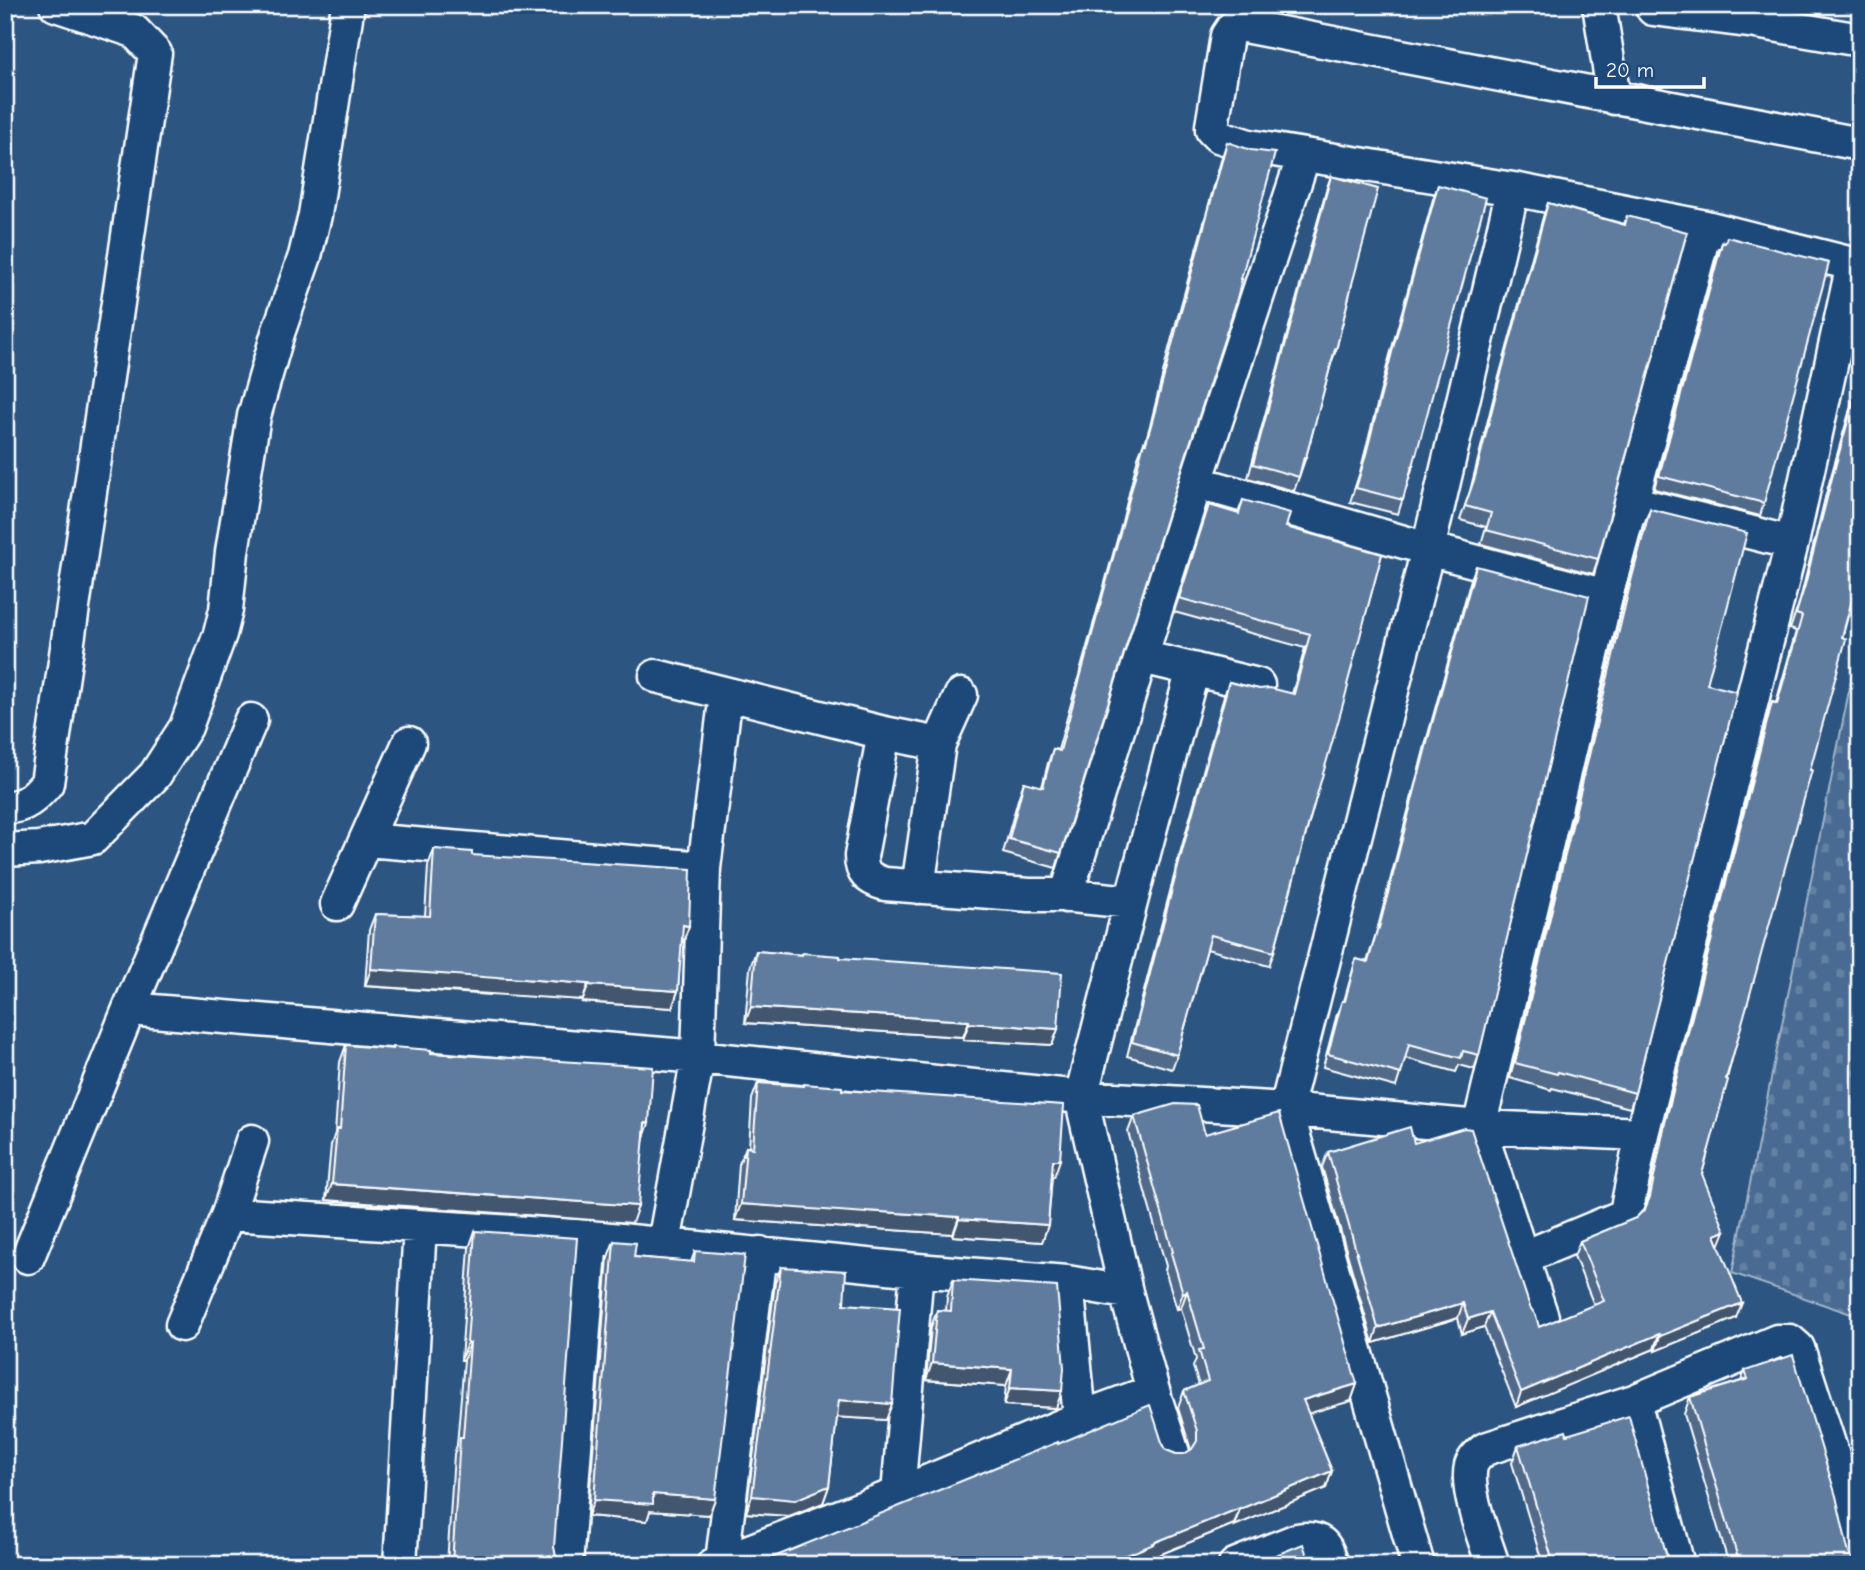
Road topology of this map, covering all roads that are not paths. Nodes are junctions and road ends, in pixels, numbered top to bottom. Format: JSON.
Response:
{"nodes":[{"id":1,"x":56,"y":5,"type":"edge"},
{"id":2,"x":348,"y":5,"type":"edge"},
{"id":3,"x":1599,"y":5,"type":"edge"},
{"id":4,"x":1653,"y":9,"type":"dead end"},
{"id":5,"x":1757,"y":14,"type":"edge"},
{"id":6,"x":1860,"y":40,"type":"edge"},
{"id":7,"x":1614,"y":98,"type":"junction"},
{"id":8,"x":1860,"y":144,"type":"edge"},
{"id":9,"x":1304,"y":155,"type":"junction"},
{"id":10,"x":1513,"y":189,"type":"junction"},
{"id":11,"x":1706,"y":227,"type":"junction"},
{"id":12,"x":1856,"y":265,"type":"edge"},
{"id":13,"x":1196,"y":482,"type":"junction"},
{"id":14,"x":1631,"y":502,"type":"junction"},
{"id":15,"x":1793,"y":542,"type":"junction"},
{"id":16,"x":1428,"y":549,"type":"junction"},
{"id":17,"x":1606,"y":596,"type":"junction"},
{"id":18,"x":1142,"y":657,"type":"junction"},
{"id":19,"x":1193,"y":669,"type":"junction"},
{"id":20,"x":656,"y":676,"type":"dead end"},
{"id":21,"x":1258,"y":685,"type":"dead end"},
{"id":22,"x":726,"y":694,"type":"junction"},
{"id":23,"x":961,"y":695,"type":"dead end"},
{"id":24,"x":251,"y":720,"type":"dead end"},
{"id":25,"x":884,"y":733,"type":"junction"},
{"id":26,"x":410,"y":743,"type":"dead end"},
{"id":27,"x":939,"y":744,"type":"junction"},
{"id":28,"x":5,"y":807,"type":"edge"},
{"id":29,"x":366,"y":840,"type":"junction"},
{"id":30,"x":5,"y":850,"type":"edge"},
{"id":31,"x":704,"y":868,"type":"junction"},
{"id":32,"x":919,"y":887,"type":"junction"},
{"id":33,"x":1066,"y":896,"type":"junction"},
{"id":34,"x":1131,"y":902,"type":"junction"},
{"id":35,"x":337,"y":904,"type":"dead end"},
{"id":36,"x":129,"y":1009,"type":"junction"},
{"id":37,"x":698,"y":1057,"type":"junction"},
{"id":38,"x":1081,"y":1097,"type":"junction"},
{"id":39,"x":1286,"y":1109,"type":"junction"},
{"id":40,"x":1479,"y":1126,"type":"junction"},
{"id":41,"x":1642,"y":1135,"type":"junction"},
{"id":42,"x":251,"y":1141,"type":"dead end"},
{"id":43,"x":228,"y":1214,"type":"junction"},
{"id":44,"x":420,"y":1227,"type":"junction"},
{"id":45,"x":591,"y":1237,"type":"junction"},
{"id":46,"x":664,"y":1243,"type":"junction"},
{"id":47,"x":760,"y":1253,"type":"junction"},
{"id":48,"x":28,"y":1257,"type":"dead end"},
{"id":49,"x":1522,"y":1258,"type":"junction"},
{"id":50,"x":916,"y":1270,"type":"junction"},
{"id":51,"x":1067,"y":1282,"type":"junction"},
{"id":52,"x":1126,"y":1292,"type":"junction"},
{"id":53,"x":1542,"y":1317,"type":"dead end"},
{"id":54,"x":182,"y":1325,"type":"dead end"},
{"id":55,"x":1153,"y":1391,"type":"junction"},
{"id":56,"x":1634,"y":1401,"type":"junction"},
{"id":57,"x":1080,"y":1418,"type":"junction"},
{"id":58,"x":1173,"y":1453,"type":"edge"},
{"id":59,"x":1852,"y":1485,"type":"edge"},
{"id":60,"x":898,"y":1494,"type":"junction"},
{"id":61,"x":718,"y":1563,"type":"edge"},
{"id":62,"x":1860,"y":1563,"type":"edge"},
{"id":63,"x":400,"y":1565,"type":"edge"},
{"id":64,"x":566,"y":1565,"type":"edge"},
{"id":65,"x":1235,"y":1565,"type":"edge"},
{"id":66,"x":1332,"y":1565,"type":"edge"},
{"id":67,"x":1418,"y":1565,"type":"edge"},
{"id":68,"x":1493,"y":1565,"type":"edge"},
{"id":69,"x":1678,"y":1565,"type":"edge"}],
"edges":[{"from":1,"to":28,"type":"street"},
{"from":2,"to":30,"type":"street"},
{"from":3,"to":7,"type":"street"},
{"from":4,"to":5,"type":"street"},
{"from":5,"to":6,"type":"street"},
{"from":7,"to":8,"type":"street"},
{"from":7,"to":9,"type":"street"},
{"from":9,"to":10,"type":"street"},
{"from":9,"to":13,"type":"street"},
{"from":10,"to":11,"type":"street"},
{"from":10,"to":16,"type":"street"},
{"from":11,"to":12,"type":"street"},
{"from":11,"to":14,"type":"street"},
{"from":12,"to":15,"type":"street"},
{"from":13,"to":16,"type":"street"},
{"from":13,"to":18,"type":"street"},
{"from":14,"to":15,"type":"street"},
{"from":14,"to":17,"type":"street"},
{"from":15,"to":41,"type":"street"},
{"from":16,"to":17,"type":"street"},
{"from":16,"to":39,"type":"street"},
{"from":17,"to":40,"type":"street"},
{"from":18,"to":19,"type":"street"},
{"from":18,"to":33,"type":"street"},
{"from":19,"to":21,"type":"street"},
{"from":19,"to":34,"type":"street"},
{"from":20,"to":22,"type":"street"},
{"from":22,"to":25,"type":"street"},
{"from":22,"to":31,"type":"street"},
{"from":23,"to":27,"type":"street"},
{"from":24,"to":36,"type":"street"},
{"from":25,"to":27,"type":"street"},
{"from":25,"to":32,"type":"street"},
{"from":26,"to":29,"type":"street"},
{"from":27,"to":32,"type":"street"},
{"from":29,"to":31,"type":"street"},
{"from":29,"to":35,"type":"street"},
{"from":31,"to":37,"type":"street"},
{"from":32,"to":33,"type":"street"},
{"from":33,"to":34,"type":"street"},
{"from":34,"to":38,"type":"street"},
{"from":36,"to":37,"type":"street"},
{"from":36,"to":48,"type":"street"},
{"from":37,"to":38,"type":"street"},
{"from":37,"to":46,"type":"street"},
{"from":38,"to":39,"type":"street"},
{"from":38,"to":52,"type":"street"},
{"from":39,"to":40,"type":"street"},
{"from":39,"to":67,"type":"street"},
{"from":40,"to":41,"type":"street"},
{"from":40,"to":49,"type":"street"},
{"from":41,"to":49,"type":"street"},
{"from":42,"to":43,"type":"street"},
{"from":43,"to":44,"type":"street"},
{"from":43,"to":54,"type":"street"},
{"from":44,"to":45,"type":"street"},
{"from":44,"to":63,"type":"street"},
{"from":45,"to":46,"type":"street"},
{"from":45,"to":64,"type":"street"},
{"from":46,"to":47,"type":"street"},
{"from":47,"to":50,"type":"street"},
{"from":47,"to":61,"type":"street"},
{"from":49,"to":53,"type":"street"},
{"from":50,"to":51,"type":"street"},
{"from":50,"to":60,"type":"street"},
{"from":51,"to":52,"type":"street"},
{"from":51,"to":57,"type":"street"},
{"from":52,"to":55,"type":"street"},
{"from":55,"to":57,"type":"street"},
{"from":55,"to":58,"type":"street"},
{"from":56,"to":59,"type":"street"},
{"from":56,"to":68,"type":"street"},
{"from":56,"to":69,"type":"street"},
{"from":57,"to":60,"type":"street"},
{"from":59,"to":62,"type":"street"},
{"from":60,"to":61,"type":"street"},
{"from":65,"to":66,"type":"street"}]}
